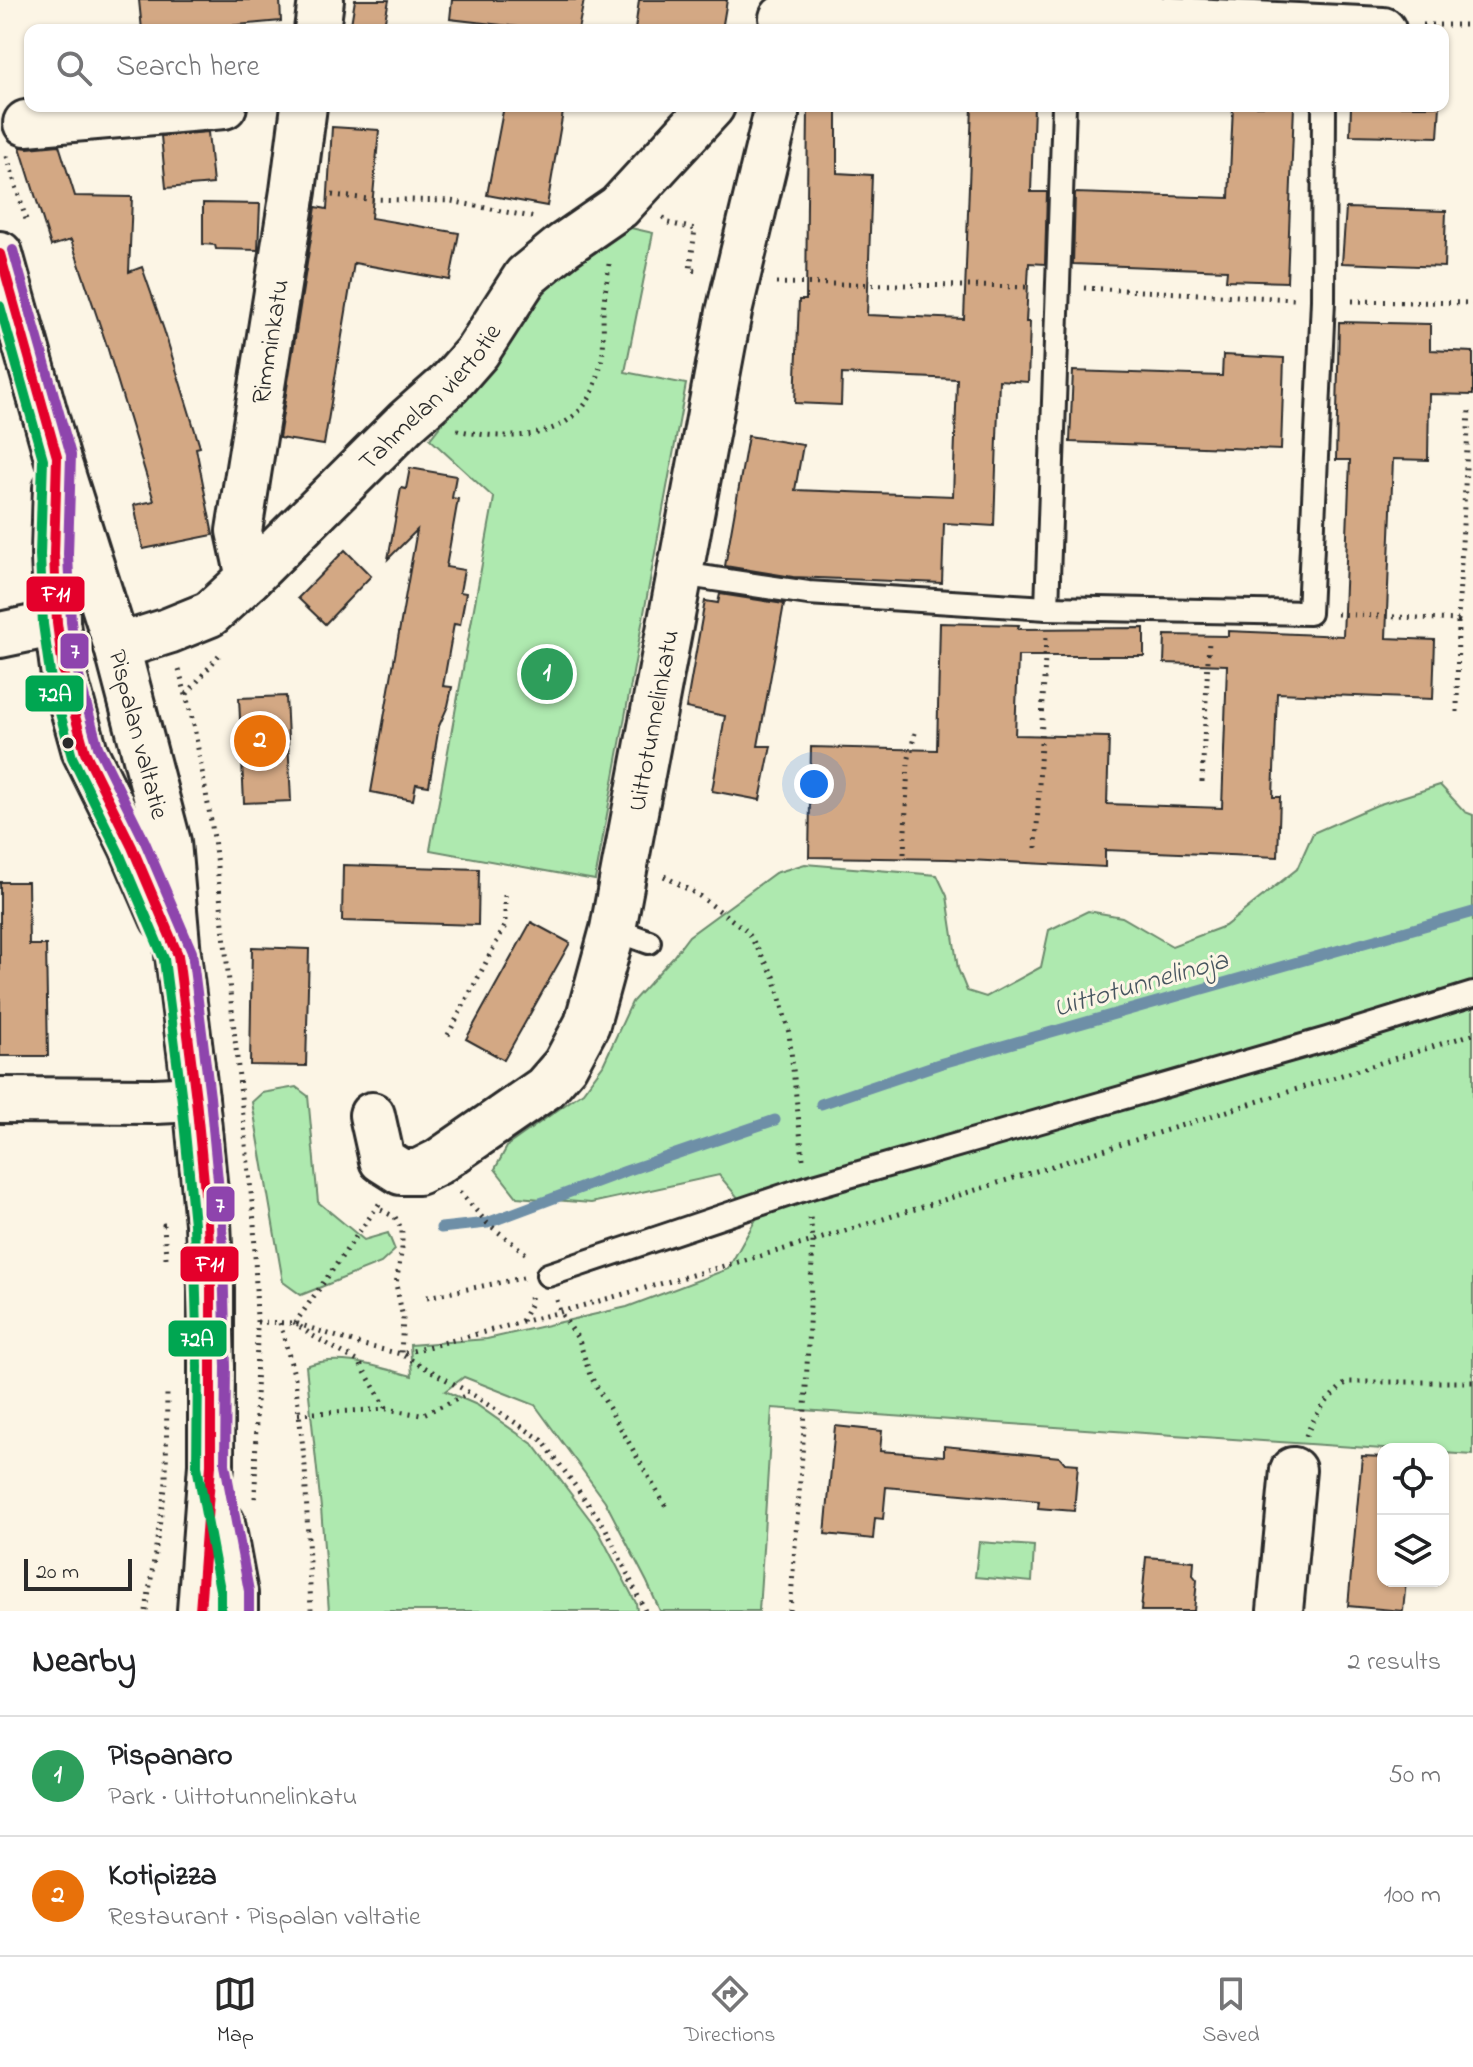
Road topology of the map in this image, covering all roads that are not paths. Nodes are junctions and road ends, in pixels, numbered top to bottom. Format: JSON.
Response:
{"nodes":[{"id":1,"x":321,"y":0,"type":"edge"},
{"id":2,"x":780,"y":16,"type":"edge"},
{"id":3,"x":1067,"y":23,"type":"edge"},
{"id":4,"x":1360,"y":23,"type":"edge"},
{"id":5,"x":318,"y":24,"type":"edge"},
{"id":6,"x":154,"y":112,"type":"edge"},
{"id":7,"x":303,"y":112,"type":"edge"},
{"id":8,"x":706,"y":112,"type":"edge"},
{"id":9,"x":776,"y":112,"type":"edge"},
{"id":10,"x":1064,"y":112,"type":"edge"},
{"id":11,"x":1324,"y":112,"type":"edge"},
{"id":12,"x":26,"y":123,"type":"dead end"},
{"id":13,"x":0,"y":254,"type":"edge"},
{"id":14,"x":57,"y":457,"type":"junction"},
{"id":15,"x":681,"y":574,"type":"junction"},
{"id":16,"x":249,"y":578,"type":"junction"},
{"id":17,"x":1047,"y":608,"type":"junction"},
{"id":18,"x":28,"y":629,"type":"edge"},
{"id":19,"x":117,"y":647,"type":"junction"},
{"id":20,"x":178,"y":955,"type":"junction"},
{"id":21,"x":1473,"y":994,"type":"edge"},
{"id":22,"x":196,"y":1099,"type":"junction"},
{"id":23,"x":0,"y":1100,"type":"edge"},
{"id":24,"x":372,"y":1115,"type":"dead end"},
{"id":25,"x":548,"y":1275,"type":"road end"},
{"id":26,"x":211,"y":1465,"type":"junction"},
{"id":27,"x":1293,"y":1470,"type":"road end"},
{"id":28,"x":200,"y":1611,"type":"edge"},
{"id":29,"x":235,"y":1611,"type":"edge"},
{"id":30,"x":1280,"y":1611,"type":"edge"}],
"edges":[{"from":1,"to":5,"type":"street"},
{"from":2,"to":3,"type":"street"},
{"from":3,"to":4,"type":"street"},
{"from":6,"to":12,"type":"street"},
{"from":7,"to":16,"type":"street","name":"Rimminkatu"},
{"from":8,"to":16,"type":"street","name":"Tahmelan viertotie"},
{"from":9,"to":15,"type":"street","name":"Uittotunnelinkatu"},
{"from":10,"to":17,"type":"lane"},
{"from":11,"to":17,"type":"lane"},
{"from":13,"to":14,"type":"street","name":"Pispalan valtatie"},
{"from":14,"to":18,"type":"street"},
{"from":14,"to":19,"type":"street","name":"Pispalan valtatie"},
{"from":15,"to":17,"type":"lane"},
{"from":15,"to":24,"type":"street","name":"Uittotunnelinkatu"},
{"from":16,"to":19,"type":"street","name":"Tahmelan viertotie"},
{"from":18,"to":20,"type":"street"},
{"from":19,"to":20,"type":"street","name":"Pispalan valtatie"},
{"from":20,"to":22,"type":"street","name":"Pispalan valtatie"},
{"from":21,"to":25,"type":"lane"},
{"from":22,"to":23,"type":"street"},
{"from":22,"to":26,"type":"street","name":"Pispalan valtatie"},
{"from":26,"to":28,"type":"street","name":"Pispalan valtatie"},
{"from":26,"to":29,"type":"street"},
{"from":27,"to":30,"type":"street"}]}
